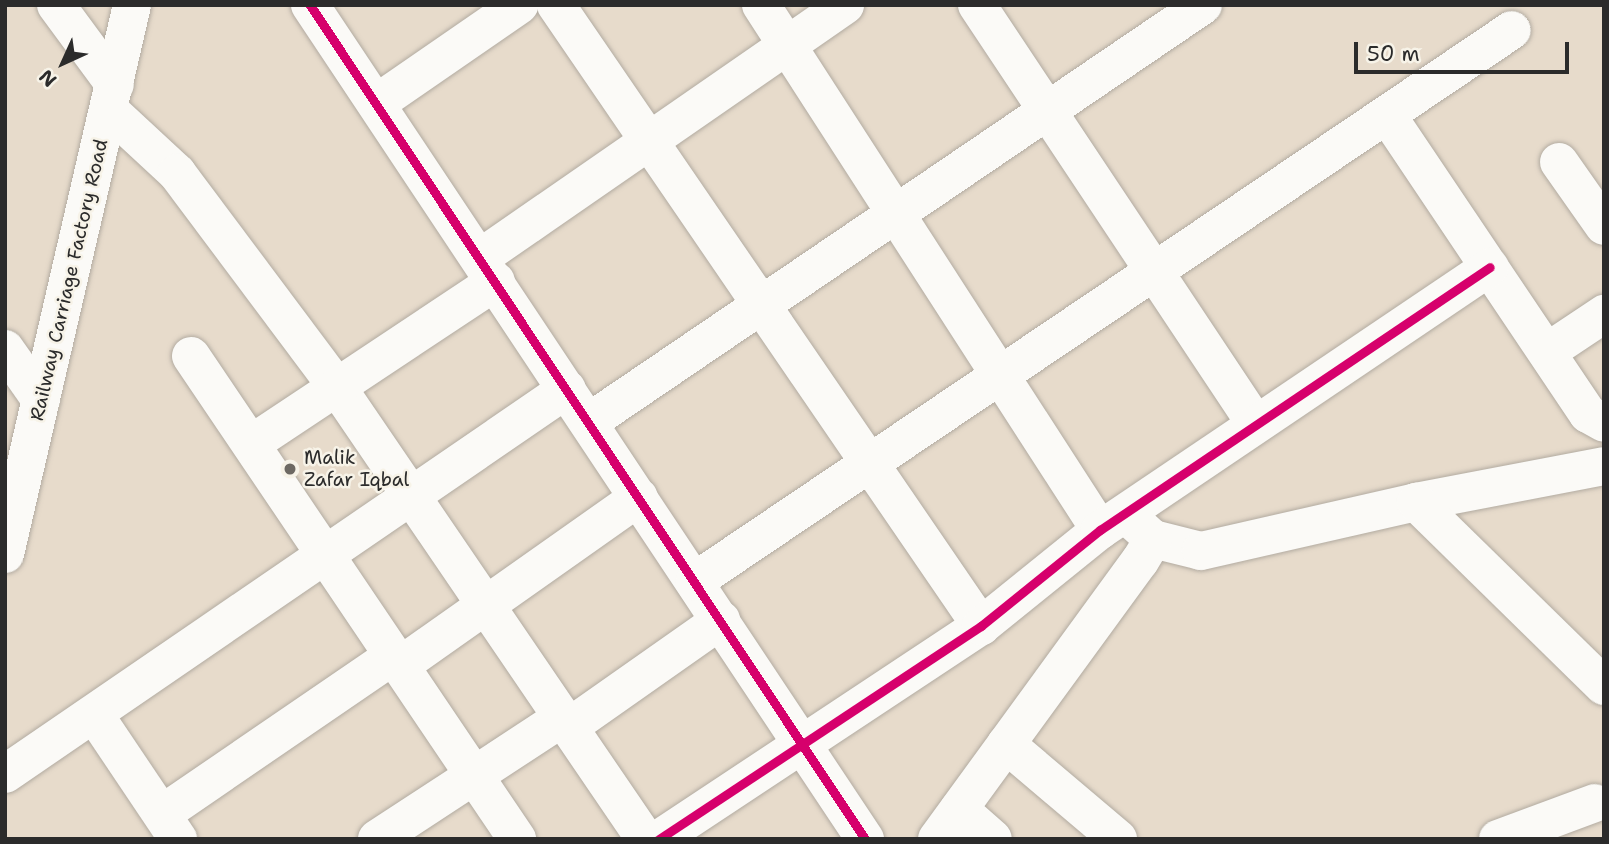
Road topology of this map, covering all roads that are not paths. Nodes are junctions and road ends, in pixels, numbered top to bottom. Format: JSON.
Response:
{"nodes":[{"id":1,"x":56,"y":5,"type":"edge"},
{"id":2,"x":132,"y":5,"type":"edge"},
{"id":3,"x":310,"y":5,"type":"edge"},
{"id":4,"x":519,"y":5,"type":"edge"},
{"id":5,"x":556,"y":5,"type":"edge"},
{"id":6,"x":761,"y":5,"type":"edge"},
{"id":7,"x":845,"y":5,"type":"edge"},
{"id":8,"x":977,"y":5,"type":"edge"},
{"id":9,"x":1203,"y":5,"type":"edge"},
{"id":10,"x":1512,"y":30,"type":"dead end"},
{"id":11,"x":787,"y":46,"type":"junction"},
{"id":12,"x":112,"y":97,"type":"junction"},
{"id":13,"x":377,"y":103,"type":"junction"},
{"id":14,"x":1050,"y":110,"type":"junction"},
{"id":15,"x":1387,"y":115,"type":"junction"},
{"id":16,"x":649,"y":141,"type":"junction"},
{"id":17,"x":1559,"y":162,"type":"dead end"},
{"id":18,"x":896,"y":214,"type":"junction"},
{"id":19,"x":1604,"y":226,"type":"edge"},
{"id":20,"x":1489,"y":267,"type":"junction"},
{"id":21,"x":488,"y":269,"type":"junction"},
{"id":22,"x":1156,"y":273,"type":"junction"},
{"id":23,"x":761,"y":305,"type":"junction"},
{"id":24,"x":1604,"y":314,"type":"edge"},
{"id":25,"x":5,"y":349,"type":"edge"},
{"id":26,"x":1547,"y":352,"type":"junction"},
{"id":27,"x":191,"y":356,"type":"dead end"},
{"id":28,"x":1001,"y":377,"type":"junction"},
{"id":29,"x":337,"y":387,"type":"junction"},
{"id":30,"x":567,"y":389,"type":"junction"},
{"id":31,"x":41,"y":400,"type":"junction"},
{"id":32,"x":589,"y":422,"type":"junction"},
{"id":33,"x":1255,"y":423,"type":"junction"},
{"id":34,"x":1604,"y":423,"type":"edge"},
{"id":35,"x":251,"y":444,"type":"junction"},
{"id":36,"x":870,"y":464,"type":"junction"},
{"id":37,"x":1604,"y":466,"type":"edge"},
{"id":38,"x":639,"y":497,"type":"junction"},
{"id":39,"x":413,"y":498,"type":"junction"},
{"id":40,"x":1416,"y":502,"type":"junction"},
{"id":41,"x":1112,"y":522,"type":"junction"},
{"id":42,"x":1153,"y":539,"type":"junction"},
{"id":43,"x":5,"y":554,"type":"edge"},
{"id":44,"x":327,"y":556,"type":"junction"},
{"id":45,"x":695,"y":581,"type":"junction"},
{"id":46,"x":488,"y":608,"type":"junction"},
{"id":47,"x":720,"y":620,"type":"junction"},
{"id":48,"x":981,"y":626,"type":"junction"},
{"id":49,"x":397,"y":660,"type":"junction"},
{"id":50,"x":1604,"y":685,"type":"edge"},
{"id":51,"x":94,"y":714,"type":"junction"},
{"id":52,"x":566,"y":723,"type":"junction"},
{"id":53,"x":802,"y":743,"type":"junction"},
{"id":54,"x":1006,"y":744,"type":"junction"},
{"id":55,"x":5,"y":774,"type":"edge"},
{"id":56,"x":475,"y":775,"type":"junction"},
{"id":57,"x":1595,"y":803,"type":"dead end"},
{"id":58,"x":959,"y":809,"type":"junction"},
{"id":59,"x":170,"y":827,"type":"edge"},
{"id":60,"x":396,"y":834,"type":"edge"},
{"id":61,"x":517,"y":839,"type":"edge"},
{"id":62,"x":645,"y":839,"type":"edge"},
{"id":63,"x":659,"y":839,"type":"edge"},
{"id":64,"x":865,"y":839,"type":"edge"},
{"id":65,"x":937,"y":839,"type":"edge"},
{"id":66,"x":993,"y":839,"type":"edge"},
{"id":67,"x":1118,"y":839,"type":"edge"},
{"id":68,"x":1498,"y":839,"type":"edge"}],
"edges":[{"from":1,"to":12,"type":"street"},
{"from":2,"to":12,"type":"street","name":"Railway Carriage Factory Road"},
{"from":3,"to":13,"type":"street"},
{"from":4,"to":13,"type":"street"},
{"from":5,"to":16,"type":"street"},
{"from":6,"to":11,"type":"street"},
{"from":7,"to":11,"type":"street"},
{"from":8,"to":14,"type":"street"},
{"from":9,"to":14,"type":"street"},
{"from":10,"to":15,"type":"street"},
{"from":11,"to":16,"type":"street"},
{"from":11,"to":18,"type":"street"},
{"from":12,"to":29,"type":"street"},
{"from":12,"to":31,"type":"street","name":"Railway Carriage Factory Road"},
{"from":13,"to":21,"type":"street"},
{"from":14,"to":18,"type":"street"},
{"from":14,"to":22,"type":"street"},
{"from":15,"to":20,"type":"street"},
{"from":15,"to":22,"type":"street"},
{"from":16,"to":21,"type":"street"},
{"from":16,"to":23,"type":"street"},
{"from":17,"to":19,"type":"street"},
{"from":18,"to":23,"type":"street"},
{"from":18,"to":28,"type":"street"},
{"from":20,"to":26,"type":"street"},
{"from":20,"to":33,"type":"street"},
{"from":21,"to":29,"type":"street"},
{"from":21,"to":30,"type":"street"},
{"from":22,"to":28,"type":"street"},
{"from":22,"to":33,"type":"street"},
{"from":23,"to":32,"type":"street"},
{"from":23,"to":36,"type":"street"},
{"from":24,"to":26,"type":"street"},
{"from":25,"to":31,"type":"street"},
{"from":26,"to":34,"type":"street"},
{"from":27,"to":35,"type":"street"},
{"from":28,"to":36,"type":"street"},
{"from":28,"to":41,"type":"street"},
{"from":29,"to":35,"type":"street"},
{"from":29,"to":39,"type":"street"},
{"from":30,"to":32,"type":"street"},
{"from":30,"to":39,"type":"street"},
{"from":31,"to":43,"type":"street","name":"Railway Carriage Factory Road"},
{"from":32,"to":38,"type":"street"},
{"from":33,"to":41,"type":"street"},
{"from":35,"to":44,"type":"street"},
{"from":36,"to":45,"type":"street"},
{"from":36,"to":48,"type":"street"},
{"from":37,"to":40,"type":"street"},
{"from":38,"to":45,"type":"street"},
{"from":38,"to":46,"type":"street"},
{"from":39,"to":44,"type":"street"},
{"from":39,"to":46,"type":"street"},
{"from":40,"to":42,"type":"street"},
{"from":40,"to":50,"type":"street"},
{"from":41,"to":42,"type":"street"},
{"from":41,"to":48,"type":"street"},
{"from":42,"to":54,"type":"street"},
{"from":44,"to":49,"type":"street"},
{"from":44,"to":51,"type":"street"},
{"from":45,"to":47,"type":"street"},
{"from":46,"to":49,"type":"street"},
{"from":46,"to":52,"type":"street"},
{"from":47,"to":52,"type":"street"},
{"from":47,"to":53,"type":"street"},
{"from":48,"to":53,"type":"street"},
{"from":49,"to":56,"type":"street"},
{"from":49,"to":59,"type":"street"},
{"from":51,"to":55,"type":"street"},
{"from":51,"to":59,"type":"street"},
{"from":52,"to":56,"type":"street"},
{"from":52,"to":62,"type":"street"},
{"from":53,"to":63,"type":"street"},
{"from":53,"to":64,"type":"street"},
{"from":54,"to":58,"type":"street"},
{"from":54,"to":67,"type":"street"},
{"from":56,"to":60,"type":"street"},
{"from":56,"to":61,"type":"street"},
{"from":57,"to":68,"type":"street"},
{"from":58,"to":65,"type":"street"},
{"from":58,"to":66,"type":"street"}]}
